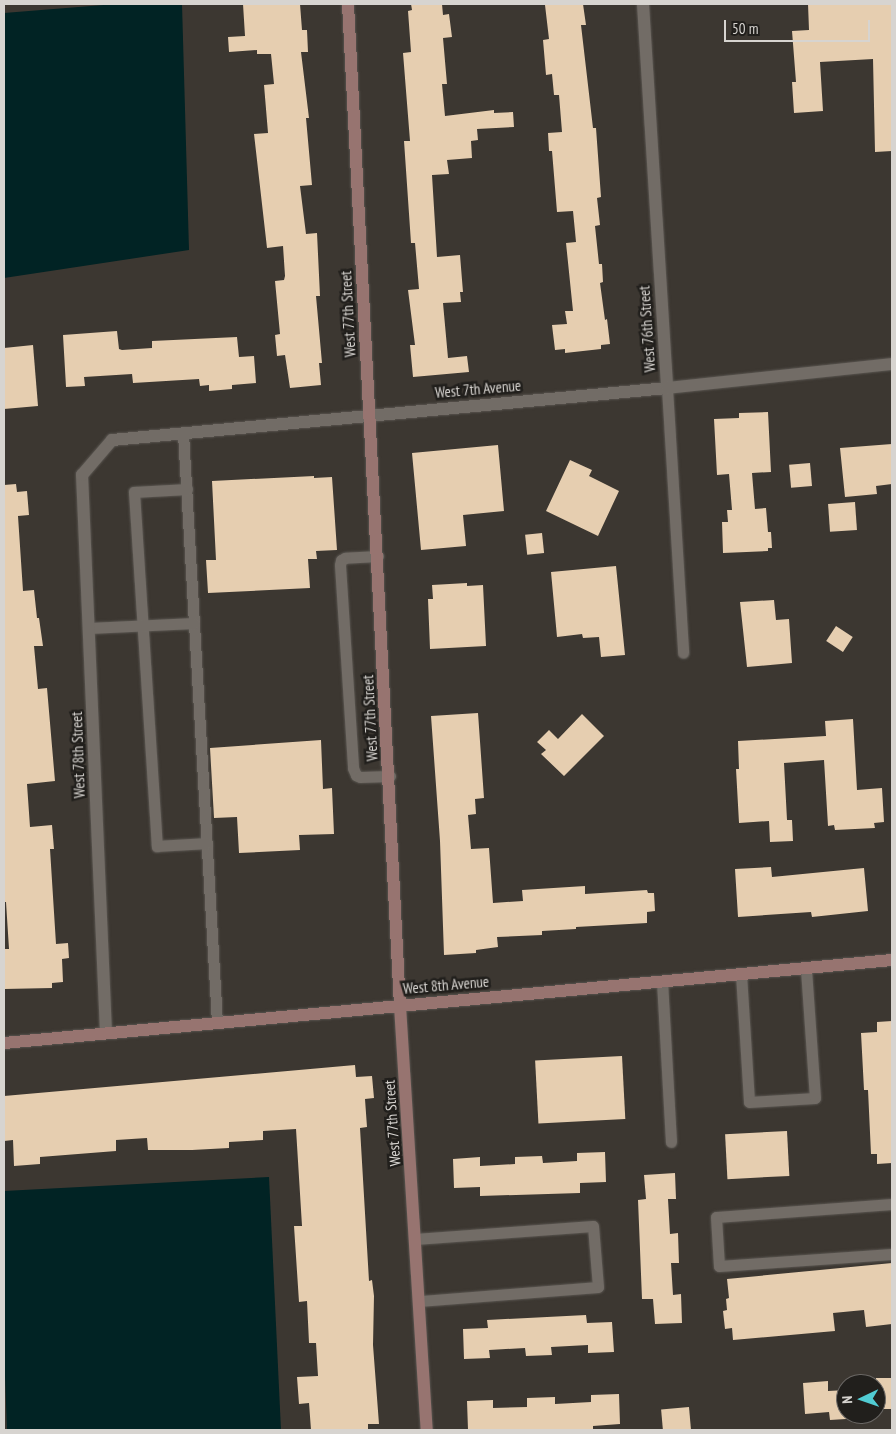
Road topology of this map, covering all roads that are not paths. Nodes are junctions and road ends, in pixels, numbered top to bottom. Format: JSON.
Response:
{"nodes":[{"id":1,"x":348,"y":4,"type":"edge"},
{"id":2,"x":643,"y":4,"type":"edge"},
{"id":3,"x":892,"y":364,"type":"edge"},
{"id":4,"x":667,"y":388,"type":"junction"},
{"id":5,"x":370,"y":415,"type":"junction"},
{"id":6,"x":183,"y":433,"type":"junction"},
{"id":7,"x":82,"y":475,"type":"joint"},
{"id":8,"x":186,"y":489,"type":"junction"},
{"id":9,"x":378,"y":556,"type":"junction"},
{"id":10,"x":194,"y":623,"type":"junction"},
{"id":11,"x":143,"y":625,"type":"junction"},
{"id":12,"x":89,"y":628,"type":"junction"},
{"id":13,"x":683,"y":653,"type":"dead end"},
{"id":14,"x":390,"y":776,"type":"junction"},
{"id":15,"x":207,"y":843,"type":"junction"},
{"id":16,"x":892,"y":960,"type":"edge"},
{"id":17,"x":806,"y":968,"type":"junction"},
{"id":18,"x":740,"y":974,"type":"junction"},
{"id":19,"x":662,"y":981,"type":"junction"},
{"id":20,"x":400,"y":1006,"type":"junction"},
{"id":21,"x":217,"y":1023,"type":"junction"},
{"id":22,"x":106,"y":1033,"type":"junction"},
{"id":23,"x":4,"y":1043,"type":"edge"},
{"id":24,"x":671,"y":1142,"type":"dead end"},
{"id":25,"x":892,"y":1204,"type":"edge"},
{"id":26,"x":415,"y":1239,"type":"junction"},
{"id":27,"x":892,"y":1254,"type":"edge"},
{"id":28,"x":419,"y":1300,"type":"junction"},
{"id":29,"x":427,"y":1430,"type":"edge"}],
"edges":[{"from":1,"to":5,"type":"street","name":"West 77th Street"},
{"from":2,"to":4,"type":"street","name":"West 76th Street"},
{"from":3,"to":4,"type":"street","name":"West 7th Avenue"},
{"from":4,"to":5,"type":"street","name":"West 7th Avenue"},
{"from":4,"to":13,"type":"lane","name":"West 76th Street"},
{"from":5,"to":6,"type":"street","name":"West 7th Avenue"},
{"from":5,"to":9,"type":"street","name":"West 77th Street"},
{"from":6,"to":7,"type":"street","name":"West 7th Avenue"},
{"from":6,"to":8,"type":"lane"},
{"from":7,"to":12,"type":"street","name":"West 78th Street"},
{"from":8,"to":10,"type":"lane"},
{"from":8,"to":11,"type":"lane"},
{"from":9,"to":14,"type":"street","name":"West 77th Street"},
{"from":9,"to":14,"type":"lane"},
{"from":10,"to":11,"type":"lane"},
{"from":10,"to":15,"type":"lane"},
{"from":11,"to":12,"type":"lane"},
{"from":11,"to":15,"type":"lane"},
{"from":12,"to":22,"type":"street","name":"West 78th Street"},
{"from":14,"to":20,"type":"street","name":"West 77th Street"},
{"from":15,"to":21,"type":"lane"},
{"from":16,"to":17,"type":"street","name":"West 8th Avenue"},
{"from":17,"to":18,"type":"street","name":"West 8th Avenue"},
{"from":17,"to":18,"type":"lane"},
{"from":18,"to":19,"type":"street","name":"West 8th Avenue"},
{"from":19,"to":20,"type":"street","name":"West 8th Avenue"},
{"from":19,"to":24,"type":"lane"},
{"from":20,"to":21,"type":"street","name":"West 8th Avenue"},
{"from":20,"to":26,"type":"street","name":"West 77th Street"},
{"from":21,"to":22,"type":"street","name":"West 8th Avenue"},
{"from":22,"to":23,"type":"street","name":"West 8th Avenue"},
{"from":25,"to":27,"type":"lane"},
{"from":26,"to":28,"type":"street","name":"West 77th Street"},
{"from":26,"to":28,"type":"lane"},
{"from":28,"to":29,"type":"street","name":"West 77th Street"}]}
